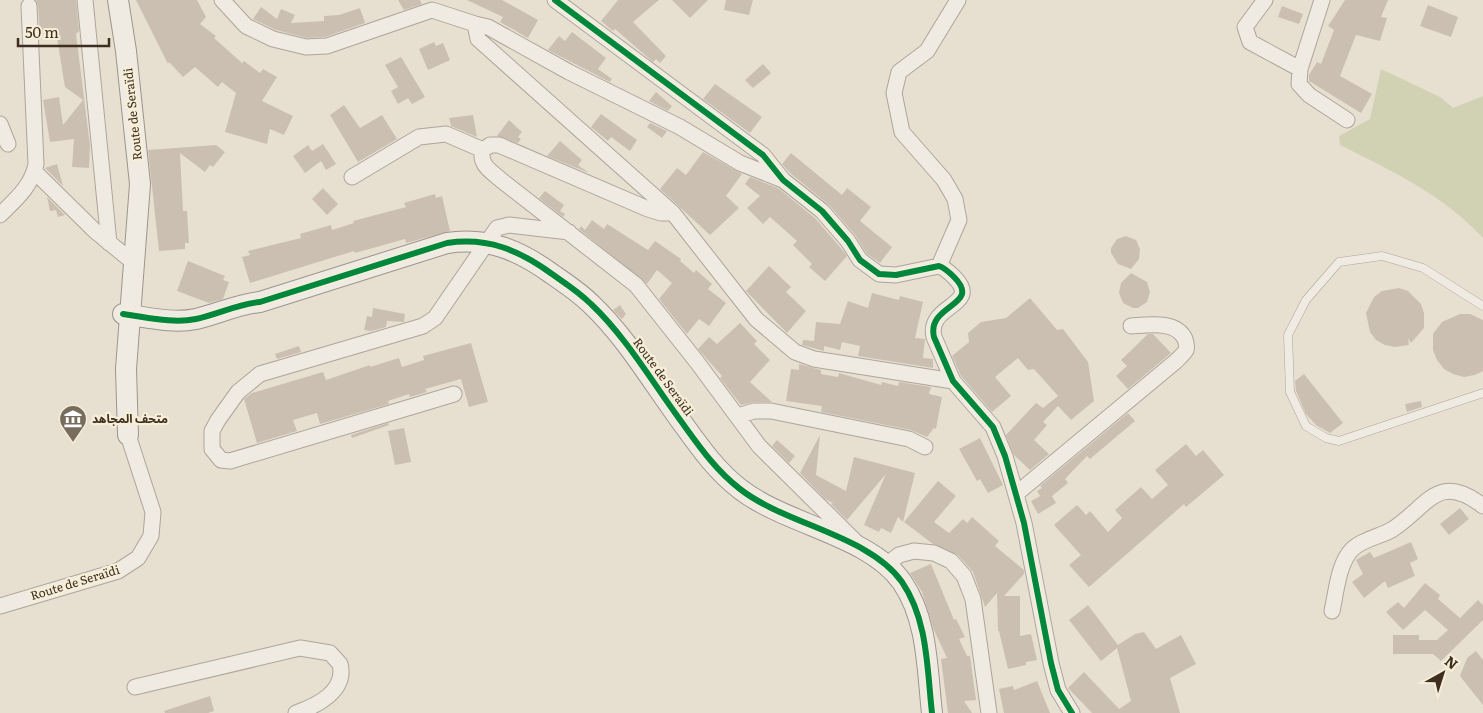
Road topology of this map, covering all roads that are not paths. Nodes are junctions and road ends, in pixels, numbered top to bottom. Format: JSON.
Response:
{"nodes":[{"id":1,"x":85,"y":0,"type":"edge"},
{"id":2,"x":118,"y":0,"type":"edge"},
{"id":3,"x":222,"y":0,"type":"edge"},
{"id":4,"x":555,"y":0,"type":"edge"},
{"id":5,"x":958,"y":0,"type":"edge"},
{"id":6,"x":1265,"y":0,"type":"edge"},
{"id":7,"x":1322,"y":0,"type":"edge"},
{"id":8,"x":29,"y":6,"type":"dead end"},
{"id":9,"x":475,"y":24,"type":"junction"},
{"id":10,"x":1300,"y":69,"type":"junction"},
{"id":11,"x":1347,"y":120,"type":"dead end"},
{"id":12,"x":0,"y":124,"type":"edge"},
{"id":13,"x":8,"y":144,"type":"dead end"},
{"id":14,"x":484,"y":150,"type":"junction"},
{"id":15,"x":139,"y":168,"type":"junction"},
{"id":16,"x":35,"y":172,"type":"junction"},
{"id":17,"x":352,"y":177,"type":"dead end"},
{"id":18,"x":783,"y":180,"type":"junction"},
{"id":19,"x":673,"y":213,"type":"junction"},
{"id":20,"x":0,"y":215,"type":"edge"},
{"id":21,"x":569,"y":232,"type":"junction"},
{"id":22,"x":487,"y":242,"type":"junction"},
{"id":23,"x":109,"y":243,"type":"junction"},
{"id":24,"x":128,"y":258,"type":"junction"},
{"id":25,"x":939,"y":266,"type":"junction"},
{"id":26,"x":1483,"y":306,"type":"edge"},
{"id":27,"x":127,"y":319,"type":"junction"},
{"id":28,"x":1131,"y":326,"type":"dead end"},
{"id":29,"x":953,"y":381,"type":"junction"},
{"id":30,"x":1483,"y":393,"type":"edge"},
{"id":31,"x":454,"y":394,"type":"dead end"},
{"id":32,"x":738,"y":416,"type":"junction"},
{"id":33,"x":128,"y":435,"type":"joint"},
{"id":34,"x":925,"y":447,"type":"dead end"},
{"id":35,"x":1016,"y":494,"type":"junction"},
{"id":36,"x":1483,"y":506,"type":"edge"},
{"id":37,"x":863,"y":549,"type":"junction"},
{"id":38,"x":886,"y":565,"type":"junction"},
{"id":39,"x":0,"y":606,"type":"edge"},
{"id":40,"x":1332,"y":612,"type":"dead end"},
{"id":41,"x":135,"y":687,"type":"dead end"},
{"id":42,"x":296,"y":713,"type":"edge"},
{"id":43,"x":932,"y":713,"type":"edge"},
{"id":44,"x":989,"y":713,"type":"edge"},
{"id":45,"x":1072,"y":713,"type":"edge"}],
"edges":[{"from":1,"to":23,"type":"street"},
{"from":2,"to":15,"type":"street","name":"Route de Seraïdi"},
{"from":3,"to":9,"type":"street"},
{"from":4,"to":18,"type":"street"},
{"from":5,"to":25,"type":"street"},
{"from":6,"to":10,"type":"street"},
{"from":7,"to":10,"type":"street"},
{"from":8,"to":16,"type":"street"},
{"from":9,"to":18,"type":"street"},
{"from":9,"to":19,"type":"street"},
{"from":10,"to":11,"type":"street"},
{"from":12,"to":13,"type":"street"},
{"from":14,"to":17,"type":"street"},
{"from":14,"to":19,"type":"street"},
{"from":14,"to":21,"type":"street"},
{"from":15,"to":24,"type":"street","name":"Route de Seraïdi"},
{"from":15,"to":27,"type":"street","name":"Route de Seraïdi"},
{"from":16,"to":20,"type":"street"},
{"from":16,"to":23,"type":"street"},
{"from":18,"to":25,"type":"street"},
{"from":19,"to":29,"type":"street"},
{"from":21,"to":22,"type":"street"},
{"from":21,"to":32,"type":"street"},
{"from":22,"to":27,"type":"street","name":"Route de Seraïdi"},
{"from":22,"to":31,"type":"street"},
{"from":22,"to":37,"type":"street","name":"Route de Seraïdi"},
{"from":23,"to":24,"type":"street"},
{"from":24,"to":27,"type":"street","name":"Route de Seraïdi"},
{"from":25,"to":29,"type":"street"},
{"from":26,"to":30,"type":"lane"},
{"from":27,"to":33,"type":"street","name":"Route de Seraïdi"},
{"from":28,"to":35,"type":"street"},
{"from":29,"to":35,"type":"street"},
{"from":32,"to":34,"type":"street"},
{"from":32,"to":37,"type":"street"},
{"from":33,"to":39,"type":"street","name":"Route de Seraïdi"},
{"from":35,"to":45,"type":"street"},
{"from":36,"to":40,"type":"street"},
{"from":37,"to":38,"type":"street","name":"Route de Seraïdi"},
{"from":38,"to":43,"type":"street","name":"Route de Seraïdi"},
{"from":38,"to":44,"type":"street"},
{"from":41,"to":42,"type":"street"}]}
